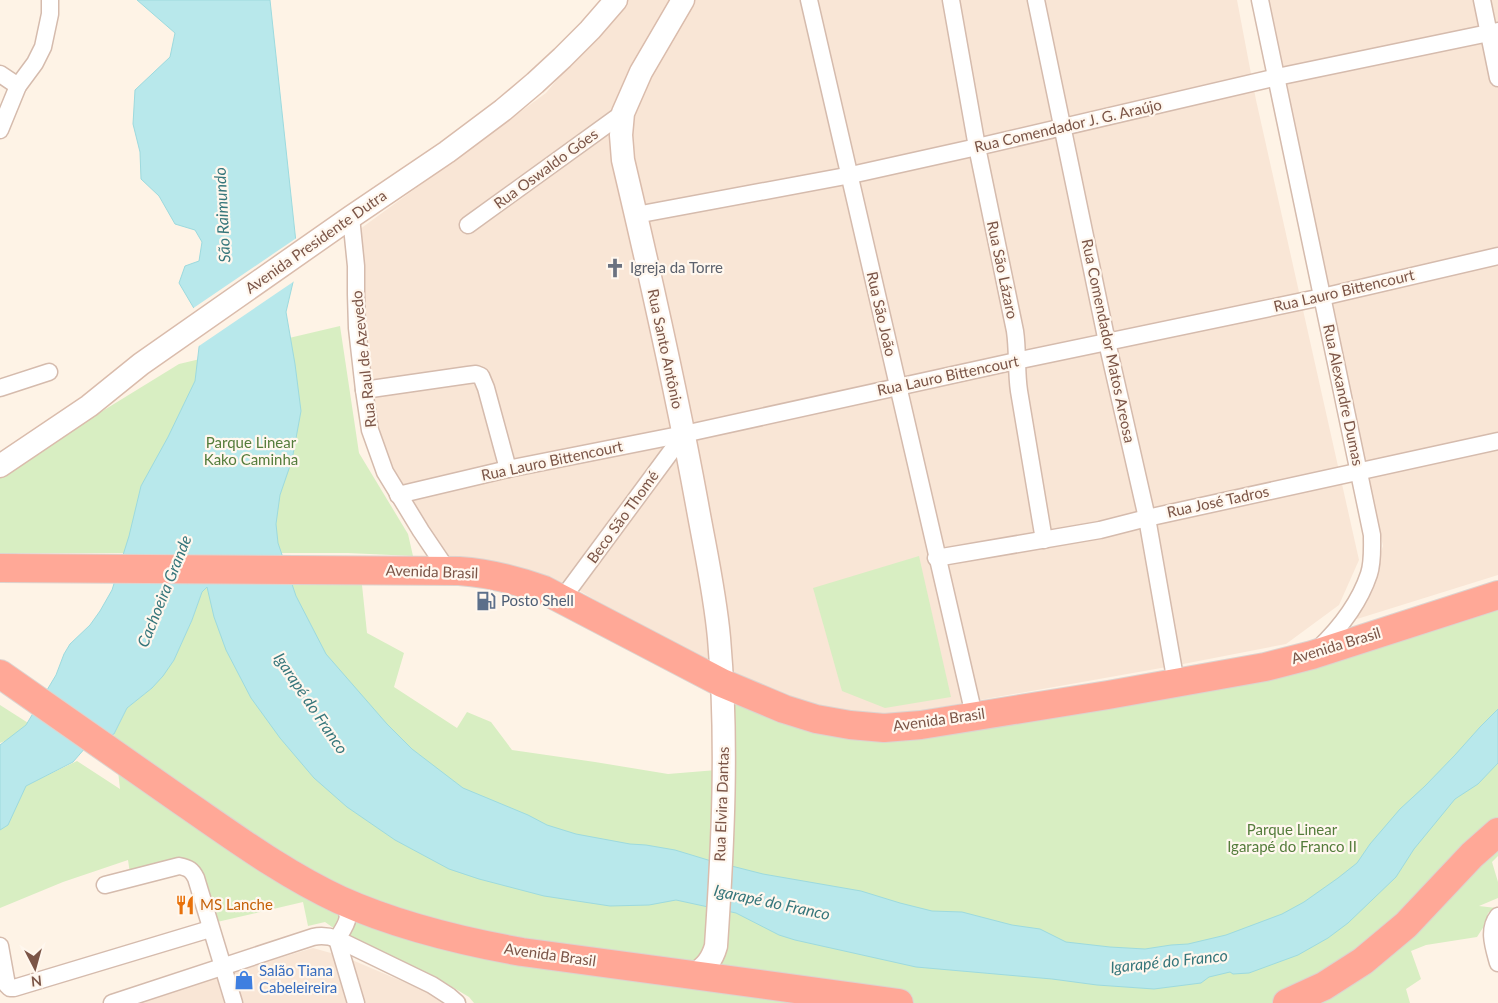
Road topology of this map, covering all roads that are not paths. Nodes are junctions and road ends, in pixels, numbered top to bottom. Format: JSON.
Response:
{"nodes":[{"id":1,"x":50,"y":0,"type":"edge"},
{"id":2,"x":616,"y":0,"type":"edge"},
{"id":3,"x":683,"y":0,"type":"edge"},
{"id":4,"x":809,"y":0,"type":"edge"},
{"id":5,"x":951,"y":0,"type":"edge"},
{"id":6,"x":1036,"y":0,"type":"edge"},
{"id":7,"x":1260,"y":0,"type":"edge"},
{"id":8,"x":1482,"y":0,"type":"edge"},
{"id":9,"x":1493,"y":32,"type":"edge"},
{"id":10,"x":0,"y":74,"type":"edge"},
{"id":11,"x":1277,"y":77,"type":"junction"},
{"id":12,"x":1498,"y":78,"type":"edge"},
{"id":13,"x":18,"y":86,"type":"junction"},
{"id":14,"x":623,"y":113,"type":"junction"},
{"id":15,"x":1063,"y":127,"type":"junction"},
{"id":16,"x":0,"y":130,"type":"edge"},
{"id":17,"x":977,"y":147,"type":"junction"},
{"id":18,"x":850,"y":175,"type":"junction"},
{"id":19,"x":636,"y":215,"type":"junction"},
{"id":20,"x":351,"y":217,"type":"junction"},
{"id":21,"x":468,"y":225,"type":"dead end"},
{"id":22,"x":1498,"y":256,"type":"edge"},
{"id":23,"x":1322,"y":297,"type":"junction"},
{"id":24,"x":1107,"y":342,"type":"junction"},
{"id":25,"x":1016,"y":361,"type":"junction"},
{"id":26,"x":49,"y":372,"type":"dead end"},
{"id":27,"x":898,"y":387,"type":"junction"},
{"id":28,"x":0,"y":388,"type":"edge"},
{"id":29,"x":364,"y":390,"type":"junction"},
{"id":30,"x":684,"y":434,"type":"junction"},
{"id":31,"x":1498,"y":441,"type":"edge"},
{"id":32,"x":0,"y":466,"type":"edge"},
{"id":33,"x":508,"y":470,"type":"junction"},
{"id":34,"x":1360,"y":472,"type":"junction"},
{"id":35,"x":398,"y":494,"type":"junction"},
{"id":36,"x":1147,"y":518,"type":"junction"},
{"id":37,"x":1044,"y":540,"type":"junction"},
{"id":38,"x":936,"y":558,"type":"junction"},
{"id":39,"x":9,"y":568,"type":"edge"},
{"id":40,"x":448,"y":571,"type":"junction"},
{"id":41,"x":1498,"y":595,"type":"edge"},
{"id":42,"x":562,"y":599,"type":"junction"},
{"id":43,"x":1312,"y":655,"type":"junction"},
{"id":44,"x":0,"y":674,"type":"edge"},
{"id":45,"x":722,"y":683,"type":"junction"},
{"id":46,"x":1176,"y":683,"type":"junction"},
{"id":47,"x":974,"y":715,"type":"junction"},
{"id":48,"x":1498,"y":832,"type":"edge"},
{"id":49,"x":105,"y":885,"type":"dead end"},
{"id":50,"x":344,"y":912,"type":"junction"},
{"id":51,"x":1498,"y":916,"type":"edge"},
{"id":52,"x":210,"y":929,"type":"junction"},
{"id":53,"x":338,"y":939,"type":"junction"},
{"id":54,"x":0,"y":946,"type":"edge"},
{"id":55,"x":1498,"y":963,"type":"edge"},
{"id":56,"x":222,"y":967,"type":"junction"},
{"id":57,"x":694,"y":975,"type":"junction"},
{"id":58,"x":118,"y":1002,"type":"edge"},
{"id":59,"x":234,"y":1003,"type":"edge"},
{"id":60,"x":356,"y":1003,"type":"edge"},
{"id":61,"x":457,"y":1003,"type":"edge"},
{"id":62,"x":899,"y":1003,"type":"edge"},
{"id":63,"x":1287,"y":1003,"type":"edge"}],
"edges":[{"from":1,"to":13,"type":"street"},
{"from":2,"to":20,"type":"street","name":"Avenida Presidente Dutra"},
{"from":3,"to":14,"type":"street","name":"Rua Santo Antônio"},
{"from":4,"to":18,"type":"street","name":"Rua São João"},
{"from":5,"to":17,"type":"street","name":"Rua São Lázaro"},
{"from":6,"to":15,"type":"street","name":"Rua Comendador Matos Areosa"},
{"from":7,"to":11,"type":"street","name":"Rua Alexandre Dumas"},
{"from":8,"to":9,"type":"street"},
{"from":9,"to":11,"type":"street","name":"Rua Comendador J. G. Araújo"},
{"from":9,"to":12,"type":"street"},
{"from":10,"to":13,"type":"street"},
{"from":11,"to":15,"type":"street","name":"Rua Comendador J. G. Araújo"},
{"from":11,"to":23,"type":"street","name":"Rua Alexandre Dumas"},
{"from":13,"to":16,"type":"street"},
{"from":14,"to":19,"type":"street","name":"Rua Santo Antônio"},
{"from":14,"to":21,"type":"street","name":"Rua Oswaldo Góes"},
{"from":15,"to":17,"type":"street","name":"Rua Comendador J. G. Araújo"},
{"from":15,"to":24,"type":"street","name":"Rua Comendador Matos Areosa"},
{"from":17,"to":18,"type":"street","name":"Rua Comendador J. G. Araújo"},
{"from":17,"to":25,"type":"street","name":"Rua São Lázaro"},
{"from":18,"to":19,"type":"street","name":"Rua Comendador J. G. Araújo"},
{"from":18,"to":27,"type":"street","name":"Rua São João"},
{"from":19,"to":30,"type":"street","name":"Rua Santo Antônio"},
{"from":20,"to":29,"type":"street","name":"Rua Raul de Azevedo"},
{"from":20,"to":32,"type":"street","name":"Avenida Presidente Dutra"},
{"from":22,"to":23,"type":"street","name":"Rua Lauro Bittencourt"},
{"from":23,"to":24,"type":"street","name":"Rua Lauro Bittencourt"},
{"from":23,"to":34,"type":"street","name":"Rua Alexandre Dumas"},
{"from":24,"to":25,"type":"street","name":"Rua Lauro Bittencourt"},
{"from":24,"to":36,"type":"street","name":"Rua Comendador Matos Areosa"},
{"from":25,"to":27,"type":"street","name":"Rua Lauro Bittencourt"},
{"from":25,"to":37,"type":"street","name":"Rua São Lázaro"},
{"from":26,"to":28,"type":"street"},
{"from":27,"to":30,"type":"street","name":"Rua Lauro Bittencourt"},
{"from":27,"to":38,"type":"street","name":"Rua São João"},
{"from":29,"to":33,"type":"street"},
{"from":29,"to":35,"type":"street","name":"Rua Raul de Azevedo"},
{"from":30,"to":33,"type":"street","name":"Rua Lauro Bittencourt"},
{"from":30,"to":42,"type":"street","name":"Beco São Thomé"},
{"from":30,"to":45,"type":"street","name":"Rua Santo Antônio"},
{"from":31,"to":34,"type":"street","name":"Rua José Tadros"},
{"from":33,"to":35,"type":"street","name":"Rua Lauro Bittencourt"},
{"from":34,"to":36,"type":"street","name":"Rua José Tadros"},
{"from":34,"to":43,"type":"street","name":"Rua Alexandre Dumas"},
{"from":35,"to":40,"type":"street","name":"Rua Raul de Azevedo"},
{"from":36,"to":37,"type":"street","name":"Rua José Tadros"},
{"from":36,"to":46,"type":"street","name":"Rua Comendador Matos Areosa"},
{"from":37,"to":38,"type":"street","name":"Rua José Tadros"},
{"from":38,"to":47,"type":"street","name":"Rua São João"},
{"from":39,"to":40,"type":"highway","name":"Avenida Brasil"},
{"from":40,"to":42,"type":"highway","name":"Avenida Brasil"},
{"from":41,"to":43,"type":"highway","name":"Avenida Brasil"},
{"from":42,"to":45,"type":"highway","name":"Avenida Brasil"},
{"from":43,"to":46,"type":"highway","name":"Avenida Brasil"},
{"from":44,"to":50,"type":"highway","name":"Avenida Brasil"},
{"from":45,"to":47,"type":"highway","name":"Avenida Brasil"},
{"from":45,"to":57,"type":"street","name":"Rua Elvira Dantas"},
{"from":46,"to":47,"type":"highway","name":"Avenida Brasil"},
{"from":48,"to":63,"type":"highway"},
{"from":49,"to":52,"type":"street"},
{"from":50,"to":53,"type":"street"},
{"from":50,"to":57,"type":"highway","name":"Avenida Brasil"},
{"from":51,"to":55,"type":"street"},
{"from":52,"to":54,"type":"street"},
{"from":52,"to":56,"type":"street"},
{"from":53,"to":56,"type":"street"},
{"from":53,"to":60,"type":"street"},
{"from":53,"to":61,"type":"street"},
{"from":56,"to":58,"type":"street"},
{"from":56,"to":59,"type":"street"},
{"from":57,"to":62,"type":"highway","name":"Avenida Brasil"}]}
